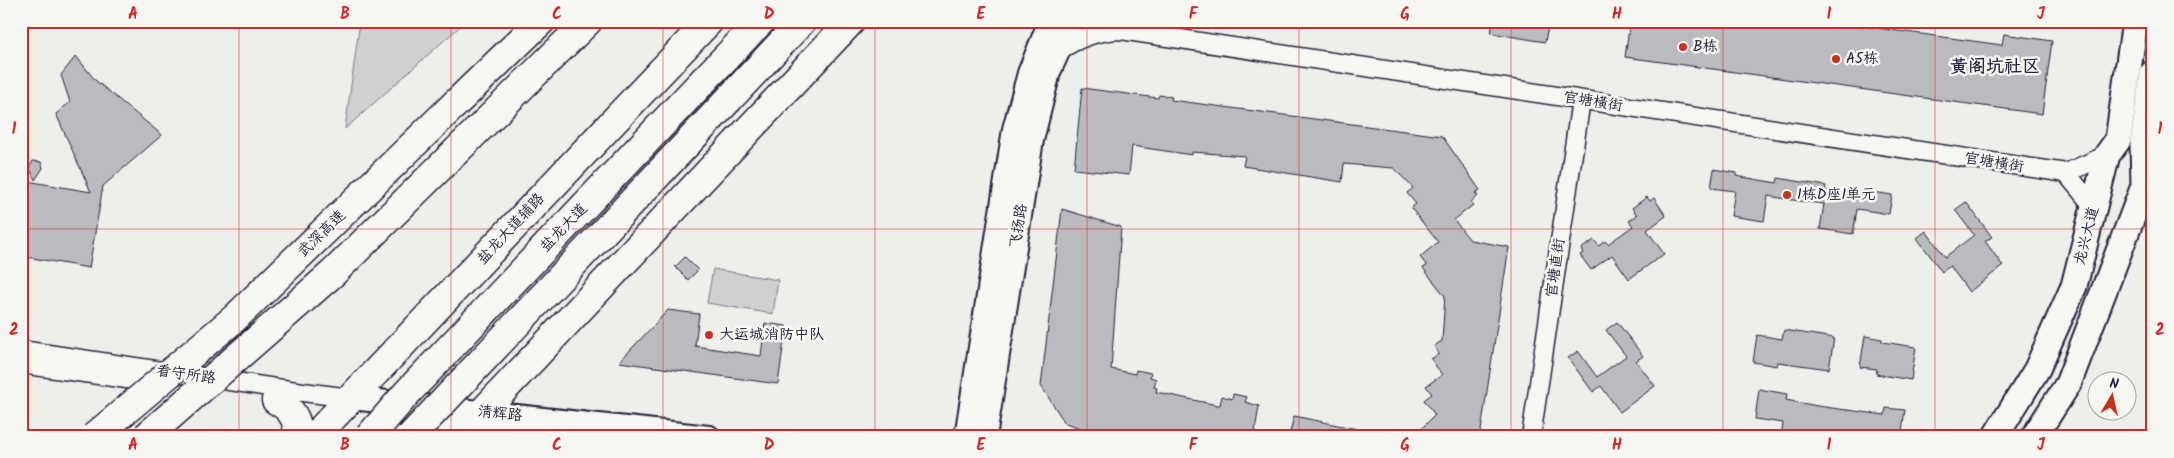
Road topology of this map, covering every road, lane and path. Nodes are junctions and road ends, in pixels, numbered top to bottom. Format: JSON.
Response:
{"nodes":[{"id":1,"x":541,"y":21,"type":"edge"},
{"id":2,"x":588,"y":21,"type":"edge"},
{"id":3,"x":708,"y":21,"type":"edge"},
{"id":4,"x":761,"y":21,"type":"edge"},
{"id":5,"x":802,"y":21,"type":"edge"},
{"id":6,"x":851,"y":21,"type":"edge"},
{"id":7,"x":1050,"y":21,"type":"edge"},
{"id":8,"x":1072,"y":21,"type":"edge"},
{"id":9,"x":2135,"y":21,"type":"edge"},
{"id":10,"x":1113,"y":26,"type":"edge"},
{"id":11,"x":1058,"y":51,"type":"junction"},
{"id":12,"x":2153,"y":73,"type":"edge"},
{"id":13,"x":1581,"y":100,"type":"junction"},
{"id":14,"x":2107,"y":154,"type":"junction"},
{"id":15,"x":2066,"y":173,"type":"junction"},
{"id":16,"x":2094,"y":207,"type":"junction"},
{"id":17,"x":21,"y":350,"type":"edge"},
{"id":18,"x":21,"y":364,"type":"edge"},
{"id":19,"x":276,"y":400,"type":"junction"},
{"id":20,"x":346,"y":403,"type":"junction"},
{"id":21,"x":470,"y":425,"type":"edge"},
{"id":22,"x":94,"y":437,"type":"edge"},
{"id":23,"x":146,"y":437,"type":"edge"},
{"id":24,"x":298,"y":437,"type":"edge"},
{"id":25,"x":314,"y":437,"type":"edge"},
{"id":26,"x":369,"y":437,"type":"edge"},
{"id":27,"x":410,"y":437,"type":"edge"},
{"id":28,"x":533,"y":437,"type":"edge"},
{"id":29,"x":709,"y":437,"type":"edge"},
{"id":30,"x":966,"y":437,"type":"edge"},
{"id":31,"x":985,"y":437,"type":"edge"},
{"id":32,"x":1531,"y":437,"type":"edge"},
{"id":33,"x":1995,"y":437,"type":"edge"},
{"id":34,"x":2034,"y":437,"type":"edge"}],
"edges":[{"from":1,"to":22,"type":"main road","name":"武深高速","bridge":true},
{"from":2,"to":23,"type":"main road","bridge":true},
{"from":3,"to":20,"type":"main road","name":"盐龙大道辅路"},
{"from":4,"to":26,"type":"main road","name":"盐龙大道","bridge":true},
{"from":5,"to":27,"type":"main road","name":"盐龙大道","bridge":true},
{"from":6,"to":21,"type":"main road"},
{"from":7,"to":30,"type":"street","name":"飞扬路"},
{"from":8,"to":11,"type":"street","name":"飞扬路"},
{"from":9,"to":14,"type":"main road","name":"龙兴大道"},
{"from":10,"to":11,"type":"street","name":"官塘横街"},
{"from":10,"to":13,"type":"street","name":"官塘横街"},
{"from":11,"to":31,"type":"street","name":"飞扬路"},
{"from":12,"to":34,"type":"main road"},
{"from":13,"to":15,"type":"street","name":"官塘横街"},
{"from":13,"to":32,"type":"street","name":"官塘直街"},
{"from":14,"to":15,"type":"street"},
{"from":14,"to":16,"type":"main road","name":"龙兴大道"},
{"from":15,"to":16,"type":"street"},
{"from":16,"to":33,"type":"main road","name":"龙兴大道"},
{"from":17,"to":20,"type":"street","name":"看守所路"},
{"from":18,"to":19,"type":"street","name":"看守所路"},
{"from":19,"to":20,"type":"street","name":"看守所路"},
{"from":19,"to":24,"type":"main road"},
{"from":20,"to":21,"type":"street","name":"清辉路"},
{"from":20,"to":25,"type":"main road","name":"盐龙大道辅路"},
{"from":21,"to":28,"type":"street","name":"清辉路"},
{"from":21,"to":29,"type":"street","name":"清辉路"}]}
